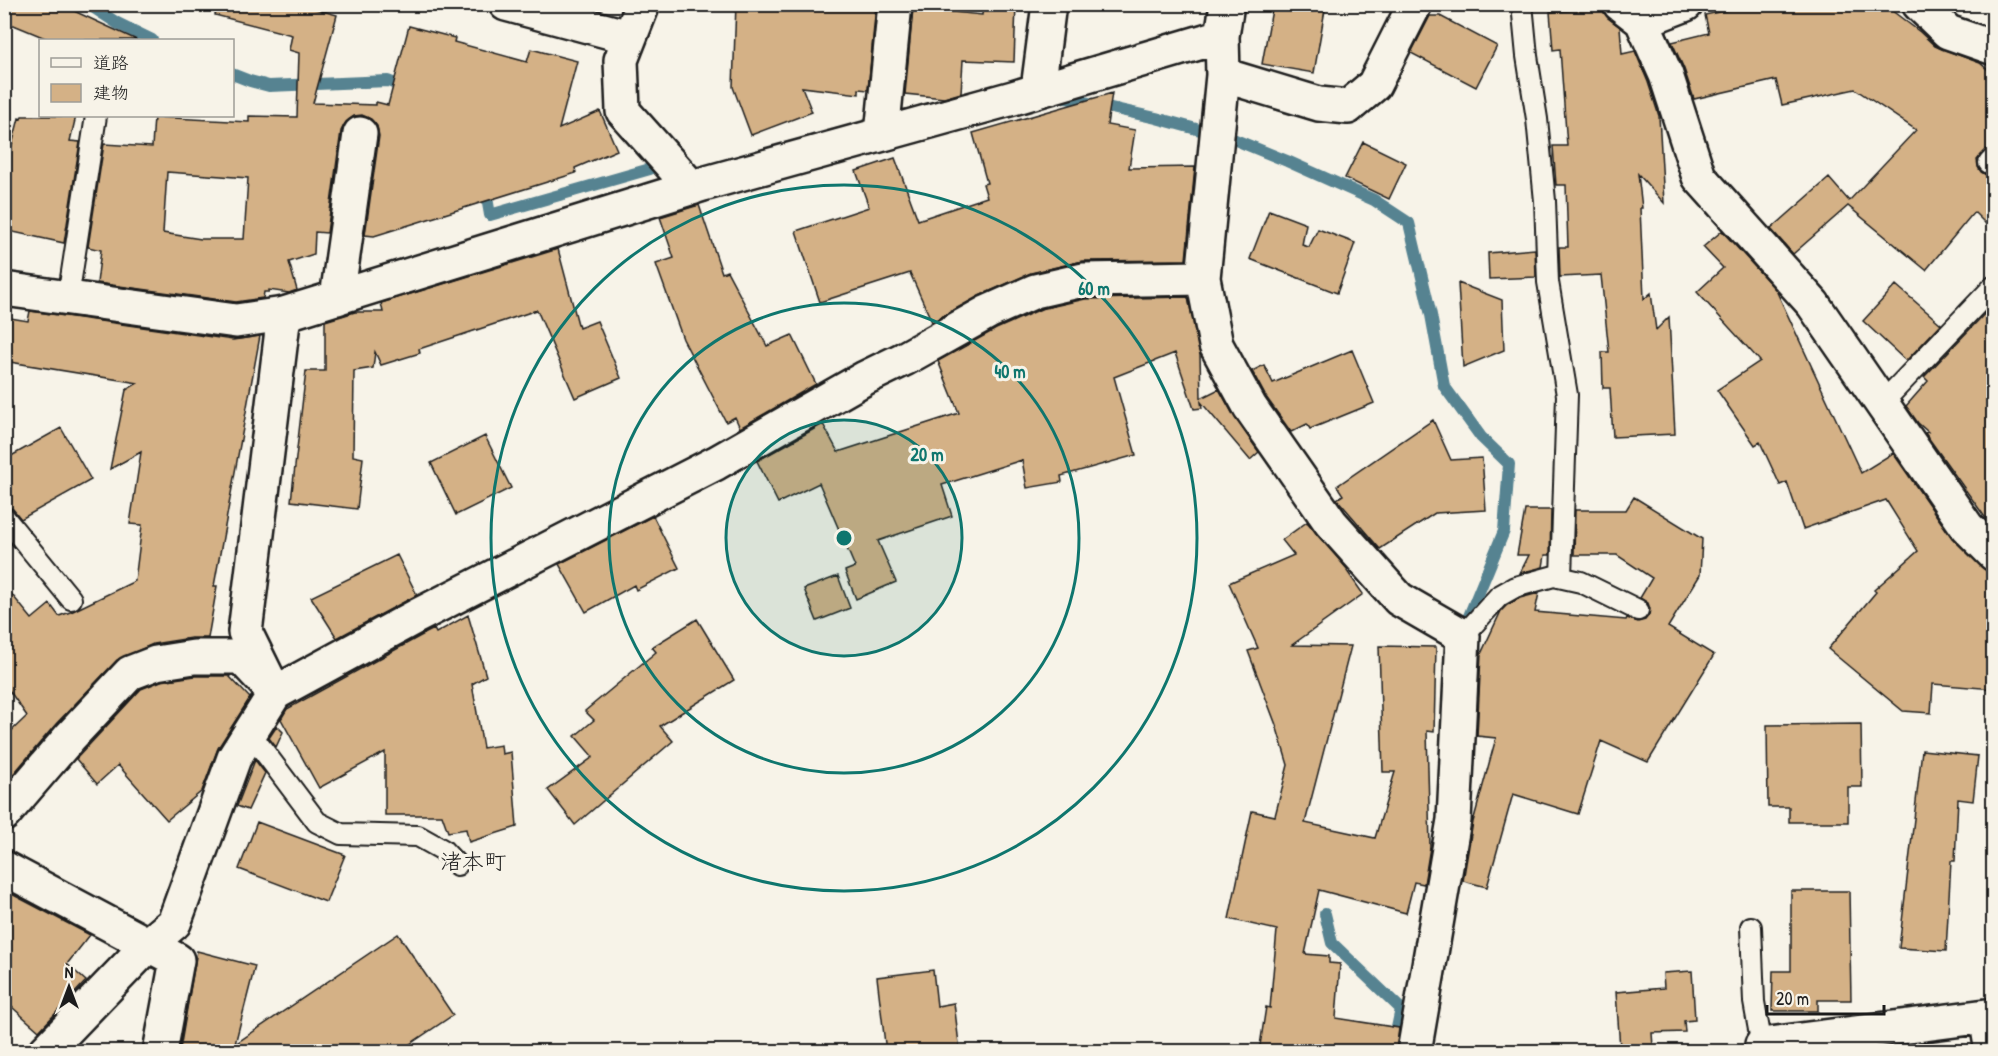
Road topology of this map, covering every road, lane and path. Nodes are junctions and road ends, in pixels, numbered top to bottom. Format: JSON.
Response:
{"nodes":[{"id":1,"x":506,"y":4,"type":"edge"},
{"id":2,"x":643,"y":4,"type":"edge"},
{"id":3,"x":895,"y":4,"type":"edge"},
{"id":4,"x":1049,"y":4,"type":"edge"},
{"id":5,"x":1227,"y":4,"type":"edge"},
{"id":6,"x":1415,"y":4,"type":"edge"},
{"id":7,"x":1522,"y":4,"type":"edge"},
{"id":8,"x":1686,"y":4,"type":"edge"},
{"id":9,"x":1919,"y":4,"type":"edge"},
{"id":10,"x":1631,"y":13,"type":"edge"},
{"id":11,"x":1222,"y":36,"type":"junction"},
{"id":12,"x":629,"y":37,"type":"junction"},
{"id":13,"x":1994,"y":48,"type":"edge"},
{"id":14,"x":1223,"y":75,"type":"junction"},
{"id":15,"x":1038,"y":89,"type":"junction"},
{"id":16,"x":96,"y":117,"type":"edge"},
{"id":17,"x":360,"y":134,"type":"dead end"},
{"id":18,"x":882,"y":134,"type":"junction"},
{"id":19,"x":692,"y":188,"type":"junction"},
{"id":20,"x":1203,"y":278,"type":"junction"},
{"id":21,"x":1994,"y":286,"type":"edge"},
{"id":22,"x":5,"y":292,"type":"edge"},
{"id":23,"x":68,"y":298,"type":"junction"},
{"id":24,"x":337,"y":298,"type":"junction"},
{"id":25,"x":284,"y":314,"type":"junction"},
{"id":26,"x":1882,"y":403,"type":"junction"},
{"id":27,"x":4,"y":517,"type":"edge"},
{"id":28,"x":1994,"y":554,"type":"edge"},
{"id":29,"x":1561,"y":577,"type":"junction"},
{"id":30,"x":71,"y":599,"type":"dead end"},
{"id":31,"x":1638,"y":610,"type":"dead end"},
{"id":32,"x":1462,"y":636,"type":"junction"},
{"id":33,"x":275,"y":693,"type":"junction"},
{"id":34,"x":250,"y":733,"type":"junction"},
{"id":35,"x":4,"y":814,"type":"edge"},
{"id":36,"x":458,"y":865,"type":"dead end"},
{"id":37,"x":4,"y":868,"type":"edge"},
{"id":38,"x":1751,"y":927,"type":"dead end"},
{"id":39,"x":149,"y":944,"type":"junction"},
{"id":40,"x":1762,"y":1048,"type":"edge"},
{"id":41,"x":45,"y":1052,"type":"edge"},
{"id":42,"x":160,"y":1052,"type":"edge"},
{"id":43,"x":1414,"y":1052,"type":"edge"},
{"id":44,"x":1992,"y":1052,"type":"edge"}],
"edges":[{"from":1,"to":12,"type":"street"},
{"from":2,"to":12,"type":"street"},
{"from":3,"to":18,"type":"street"},
{"from":4,"to":15,"type":"street"},
{"from":5,"to":11,"type":"street"},
{"from":6,"to":14,"type":"street"},
{"from":7,"to":29,"type":"lane"},
{"from":8,"to":10,"type":"street"},
{"from":9,"to":13,"type":"street"},
{"from":10,"to":26,"type":"street"},
{"from":11,"to":14,"type":"street"},
{"from":11,"to":15,"type":"street"},
{"from":12,"to":19,"type":"street"},
{"from":14,"to":20,"type":"street"},
{"from":15,"to":18,"type":"street"},
{"from":16,"to":23,"type":"lane"},
{"from":17,"to":24,"type":"street"},
{"from":18,"to":19,"type":"street"},
{"from":19,"to":24,"type":"street"},
{"from":20,"to":32,"type":"street"},
{"from":20,"to":33,"type":"street"},
{"from":21,"to":26,"type":"lane"},
{"from":22,"to":23,"type":"street"},
{"from":23,"to":25,"type":"street"},
{"from":24,"to":25,"type":"street"},
{"from":25,"to":33,"type":"street"},
{"from":26,"to":28,"type":"street"},
{"from":27,"to":30,"type":"lane"},
{"from":29,"to":31,"type":"lane"},
{"from":29,"to":32,"type":"lane"},
{"from":32,"to":43,"type":"street"},
{"from":33,"to":34,"type":"street"},
{"from":33,"to":35,"type":"street"},
{"from":34,"to":36,"type":"lane"},
{"from":34,"to":39,"type":"street"},
{"from":37,"to":39,"type":"street"},
{"from":38,"to":40,"type":"lane"},
{"from":39,"to":41,"type":"street"},
{"from":39,"to":42,"type":"street"},
{"from":40,"to":44,"type":"street"}]}
